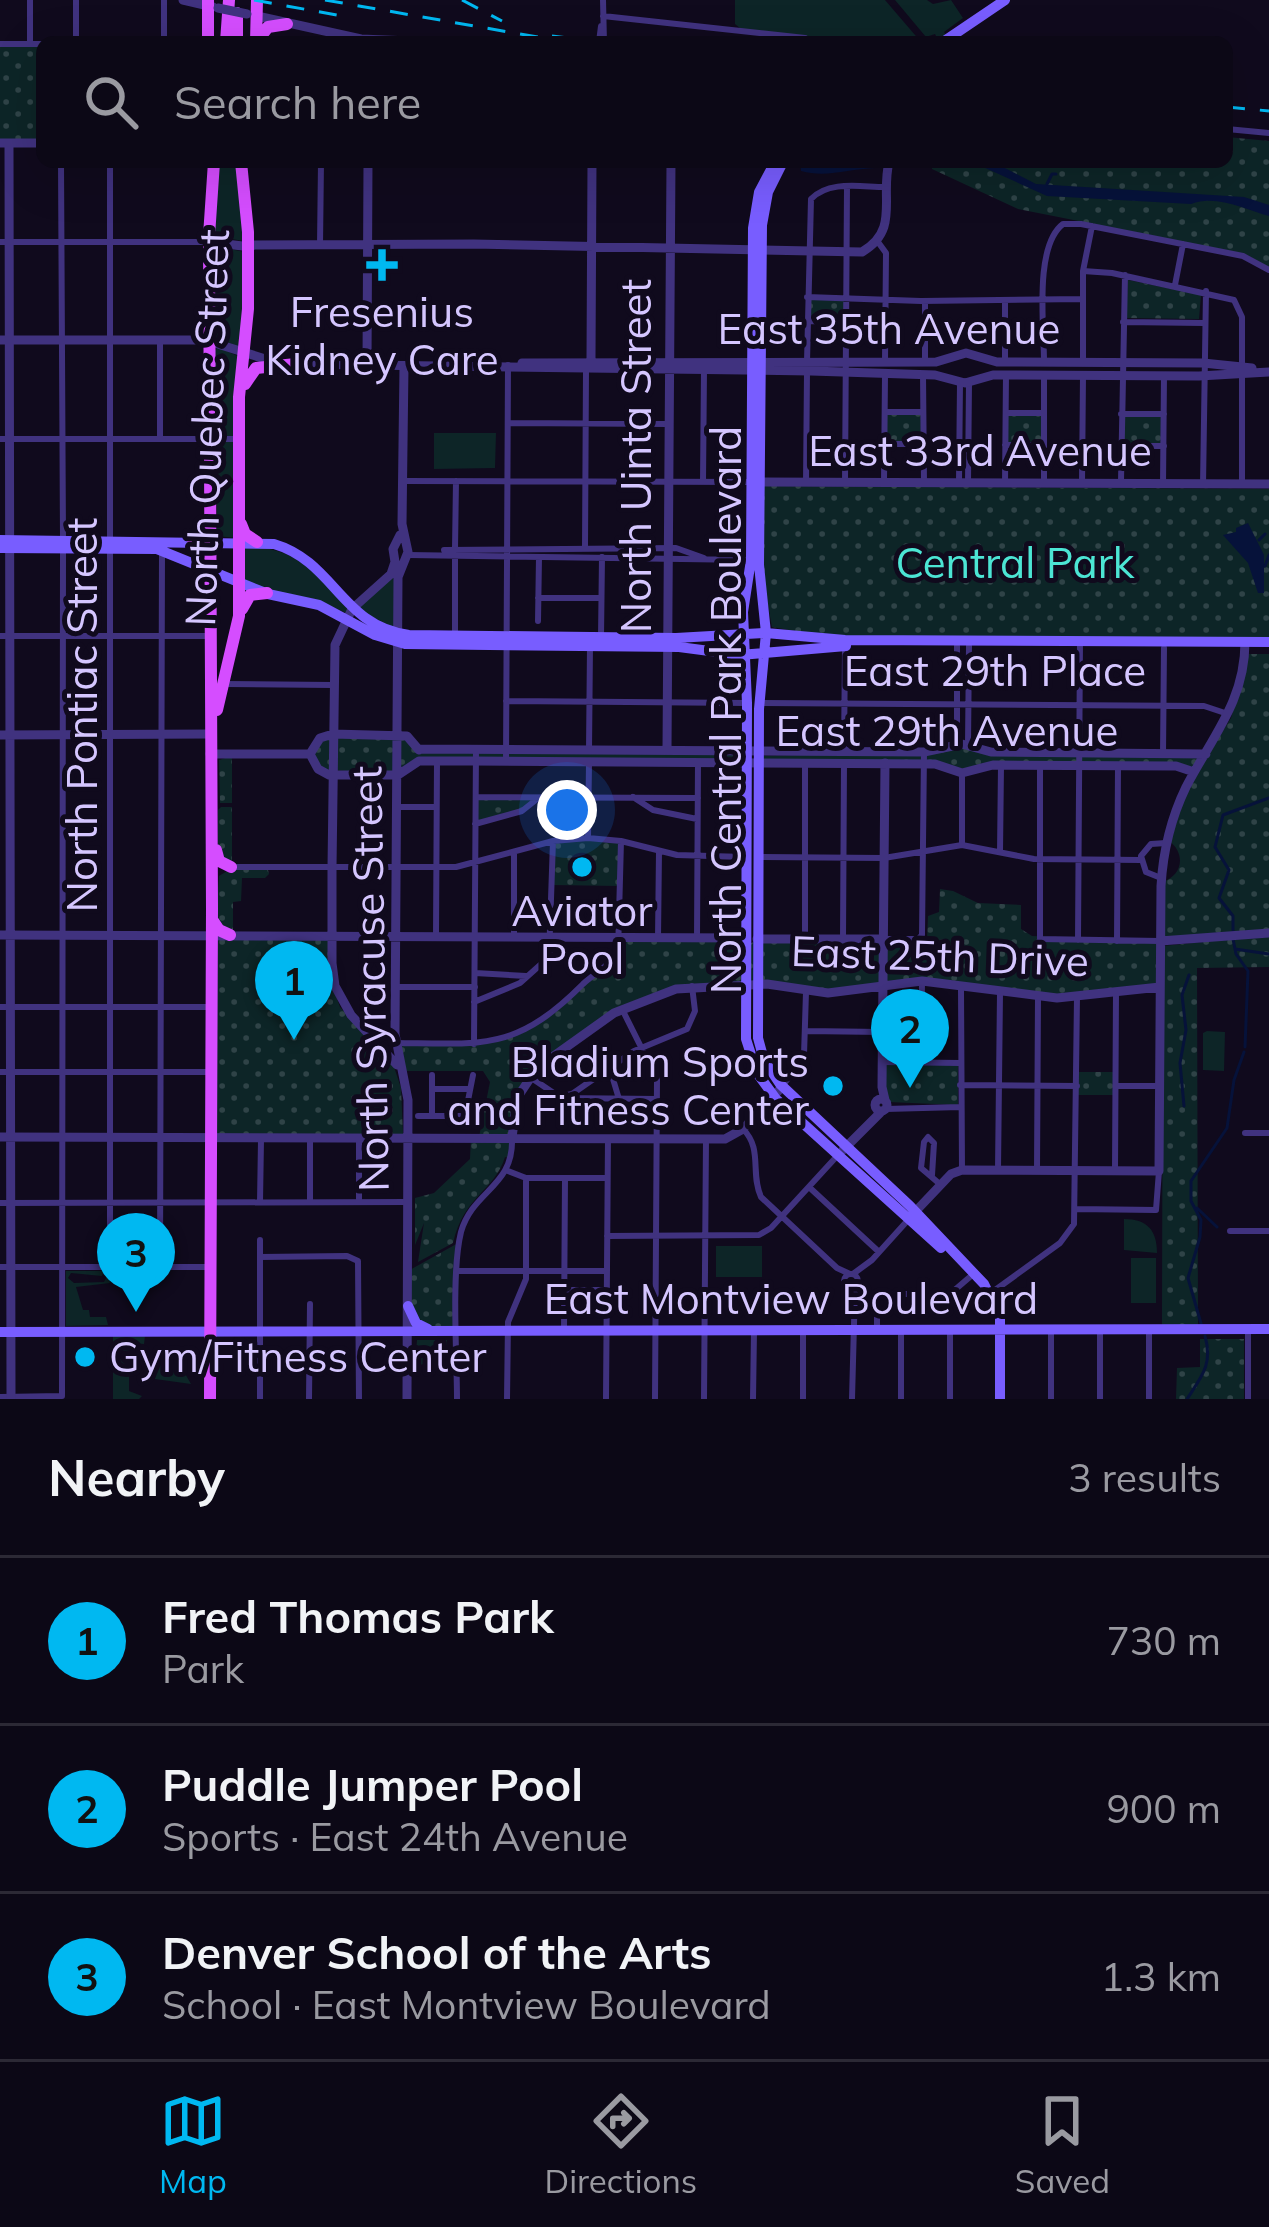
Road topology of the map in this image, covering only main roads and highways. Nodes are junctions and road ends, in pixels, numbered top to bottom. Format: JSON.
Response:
{"nodes":[{"id":1,"x":257,"y":0,"type":"edge"},
{"id":2,"x":995,"y":0,"type":"edge"},
{"id":3,"x":1005,"y":0,"type":"edge"},
{"id":4,"x":220,"y":3,"type":"edge"},
{"id":5,"x":287,"y":24,"type":"road end"},
{"id":6,"x":210,"y":36,"type":"edge"},
{"id":7,"x":225,"y":36,"type":"edge"},
{"id":8,"x":234,"y":36,"type":"edge"},
{"id":9,"x":255,"y":36,"type":"edge"},
{"id":10,"x":261,"y":36,"type":"edge"},
{"id":11,"x":948,"y":36,"type":"edge"},
{"id":12,"x":948,"y":36,"type":"edge"},
{"id":13,"x":211,"y":168,"type":"edge"},
{"id":14,"x":246,"y":168,"type":"edge"},
{"id":15,"x":776,"y":168,"type":"edge"},
{"id":16,"x":296,"y":364,"type":"road end"},
{"id":17,"x":239,"y":403,"type":"junction"},
{"id":18,"x":239,"y":517,"type":"junction"},
{"id":19,"x":211,"y":522,"type":"junction"},
{"id":20,"x":193,"y":540,"type":"junction"},
{"id":21,"x":211,"y":541,"type":"junction"},
{"id":22,"x":239,"y":541,"type":"junction"},
{"id":23,"x":256,"y":542,"type":"junction"},
{"id":24,"x":6,"y":544,"type":"edge"},
{"id":25,"x":112,"y":544,"type":"junction"},
{"id":26,"x":755,"y":560,"type":"junction"},
{"id":27,"x":240,"y":562,"type":"junction"},
{"id":28,"x":211,"y":571,"type":"junction"},
{"id":29,"x":240,"y":583,"type":"junction"},
{"id":30,"x":267,"y":593,"type":"junction"},
{"id":31,"x":349,"y":614,"type":"junction"},
{"id":32,"x":239,"y":616,"type":"junction"},
{"id":33,"x":743,"y":633,"type":"junction"},
{"id":34,"x":766,"y":633,"type":"junction"},
{"id":35,"x":398,"y":639,"type":"junction"},
{"id":36,"x":507,"y":641,"type":"junction"},
{"id":37,"x":667,"y":642,"type":"junction"},
{"id":38,"x":845,"y":643,"type":"junction"},
{"id":39,"x":1080,"y":644,"type":"junction"},
{"id":40,"x":1245,"y":645,"type":"junction"},
{"id":41,"x":1269,"y":645,"type":"edge"},
{"id":42,"x":211,"y":655,"type":"junction"},
{"id":43,"x":743,"y":655,"type":"junction"},
{"id":44,"x":766,"y":655,"type":"junction"},
{"id":45,"x":221,"y":684,"type":"junction"},
{"id":46,"x":753,"y":703,"type":"junction"},
{"id":47,"x":213,"y":754,"type":"junction"},
{"id":48,"x":212,"y":921,"type":"junction"},
{"id":49,"x":230,"y":935,"type":"road end"},
{"id":50,"x":911,"y":1216,"type":"junction"},
{"id":51,"x":993,"y":1302,"type":"junction"},
{"id":52,"x":408,"y":1306,"type":"road end"},
{"id":53,"x":974,"y":1330,"type":"junction"},
{"id":54,"x":210,"y":1331,"type":"junction"},
{"id":55,"x":999,"y":1331,"type":"junction"},
{"id":56,"x":1026,"y":1331,"type":"junction"},
{"id":57,"x":6,"y":1332,"type":"edge"},
{"id":58,"x":436,"y":1332,"type":"junction"},
{"id":59,"x":1269,"y":1332,"type":"edge"},
{"id":60,"x":210,"y":1399,"type":"edge"},
{"id":61,"x":1000,"y":1399,"type":"edge"}],
"edges":[{"from":1,"to":9,"type":"main road"},
{"from":2,"to":11,"type":"main road"},
{"from":3,"to":12,"type":"main road"},
{"from":4,"to":6,"type":"main road"},
{"from":4,"to":7,"type":"main road"},
{"from":4,"to":8,"type":"main road"},
{"from":5,"to":10,"type":"main road"},
{"from":13,"to":19,"type":"main road","name":"North Quebec Street"},
{"from":14,"to":17,"type":"main road","name":"North Quebec Street"},
{"from":15,"to":26,"type":"main road","name":"North Central Park Boulevard"},
{"from":16,"to":17,"type":"main road"},
{"from":17,"to":18,"type":"main road","name":"North Quebec Street"},
{"from":18,"to":22,"type":"main road","name":"North Quebec Street"},
{"from":18,"to":23,"type":"main road"},
{"from":19,"to":20,"type":"main road"},
{"from":19,"to":21,"type":"main road","name":"North Quebec Street"},
{"from":20,"to":21,"type":"main road"},
{"from":20,"to":25,"type":"main road"},
{"from":21,"to":22,"type":"main road"},
{"from":21,"to":28,"type":"main road","name":"North Quebec Street"},
{"from":22,"to":23,"type":"main road"},
{"from":22,"to":27,"type":"main road","name":"North Quebec Street"},
{"from":23,"to":31,"type":"main road"},
{"from":24,"to":25,"type":"main road"},
{"from":25,"to":28,"type":"main road"},
{"from":26,"to":33,"type":"main road","name":"North Central Park Boulevard"},
{"from":26,"to":34,"type":"main road","name":"North Central Park Boulevard"},
{"from":27,"to":28,"type":"main road"},
{"from":27,"to":29,"type":"main road","name":"North Quebec Street"},
{"from":28,"to":29,"type":"main road"},
{"from":28,"to":42,"type":"main road","name":"North Quebec Street"},
{"from":29,"to":30,"type":"main road"},
{"from":29,"to":32,"type":"main road","name":"North Quebec Street"},
{"from":30,"to":31,"type":"main road"},
{"from":30,"to":32,"type":"main road"},
{"from":31,"to":35,"type":"main road"},
{"from":32,"to":45,"type":"main road","name":"North Quebec Street"},
{"from":33,"to":34,"type":"main road"},
{"from":33,"to":37,"type":"main road"},
{"from":33,"to":43,"type":"main road","name":"North Central Park Boulevard"},
{"from":34,"to":38,"type":"main road"},
{"from":34,"to":44,"type":"main road","name":"North Central Park Boulevard"},
{"from":35,"to":36,"type":"main road"},
{"from":35,"to":36,"type":"main road"},
{"from":36,"to":37,"type":"main road"},
{"from":36,"to":37,"type":"main road"},
{"from":37,"to":43,"type":"main road"},
{"from":38,"to":39,"type":"main road"},
{"from":38,"to":39,"type":"main road"},
{"from":38,"to":44,"type":"main road"},
{"from":39,"to":40,"type":"main road"},
{"from":39,"to":40,"type":"main road"},
{"from":40,"to":41,"type":"main road"},
{"from":42,"to":45,"type":"main road"},
{"from":42,"to":47,"type":"main road","name":"North Quebec Street"},
{"from":43,"to":44,"type":"main road"},
{"from":43,"to":46,"type":"main road","name":"North Central Park Boulevard"},
{"from":44,"to":46,"type":"main road","name":"North Central Park Boulevard"},
{"from":45,"to":47,"type":"main road","name":"North Quebec Street"},
{"from":46,"to":50,"type":"main road","name":"North Central Park Boulevard"},
{"from":47,"to":48,"type":"main road","name":"North Quebec Street"},
{"from":48,"to":49,"type":"main road"},
{"from":48,"to":54,"type":"main road","name":"North Quebec Street"},
{"from":50,"to":51,"type":"main road","name":"North Central Park Boulevard"},
{"from":50,"to":51,"type":"main road","name":"North Central Park Boulevard"},
{"from":51,"to":53,"type":"main road"},
{"from":51,"to":55,"type":"main road"},
{"from":51,"to":56,"type":"main road"},
{"from":52,"to":58,"type":"main road"},
{"from":53,"to":55,"type":"main road","name":"East Montview Boulevard"},
{"from":53,"to":58,"type":"main road","name":"East Montview Boulevard"},
{"from":54,"to":57,"type":"main road"},
{"from":54,"to":58,"type":"main road","name":"East Montview Boulevard"},
{"from":54,"to":60,"type":"main road","name":"North Quebec Street"},
{"from":55,"to":56,"type":"main road","name":"East Montview Boulevard"},
{"from":55,"to":61,"type":"main road"},
{"from":56,"to":59,"type":"main road","name":"East Montview Boulevard"}]}
